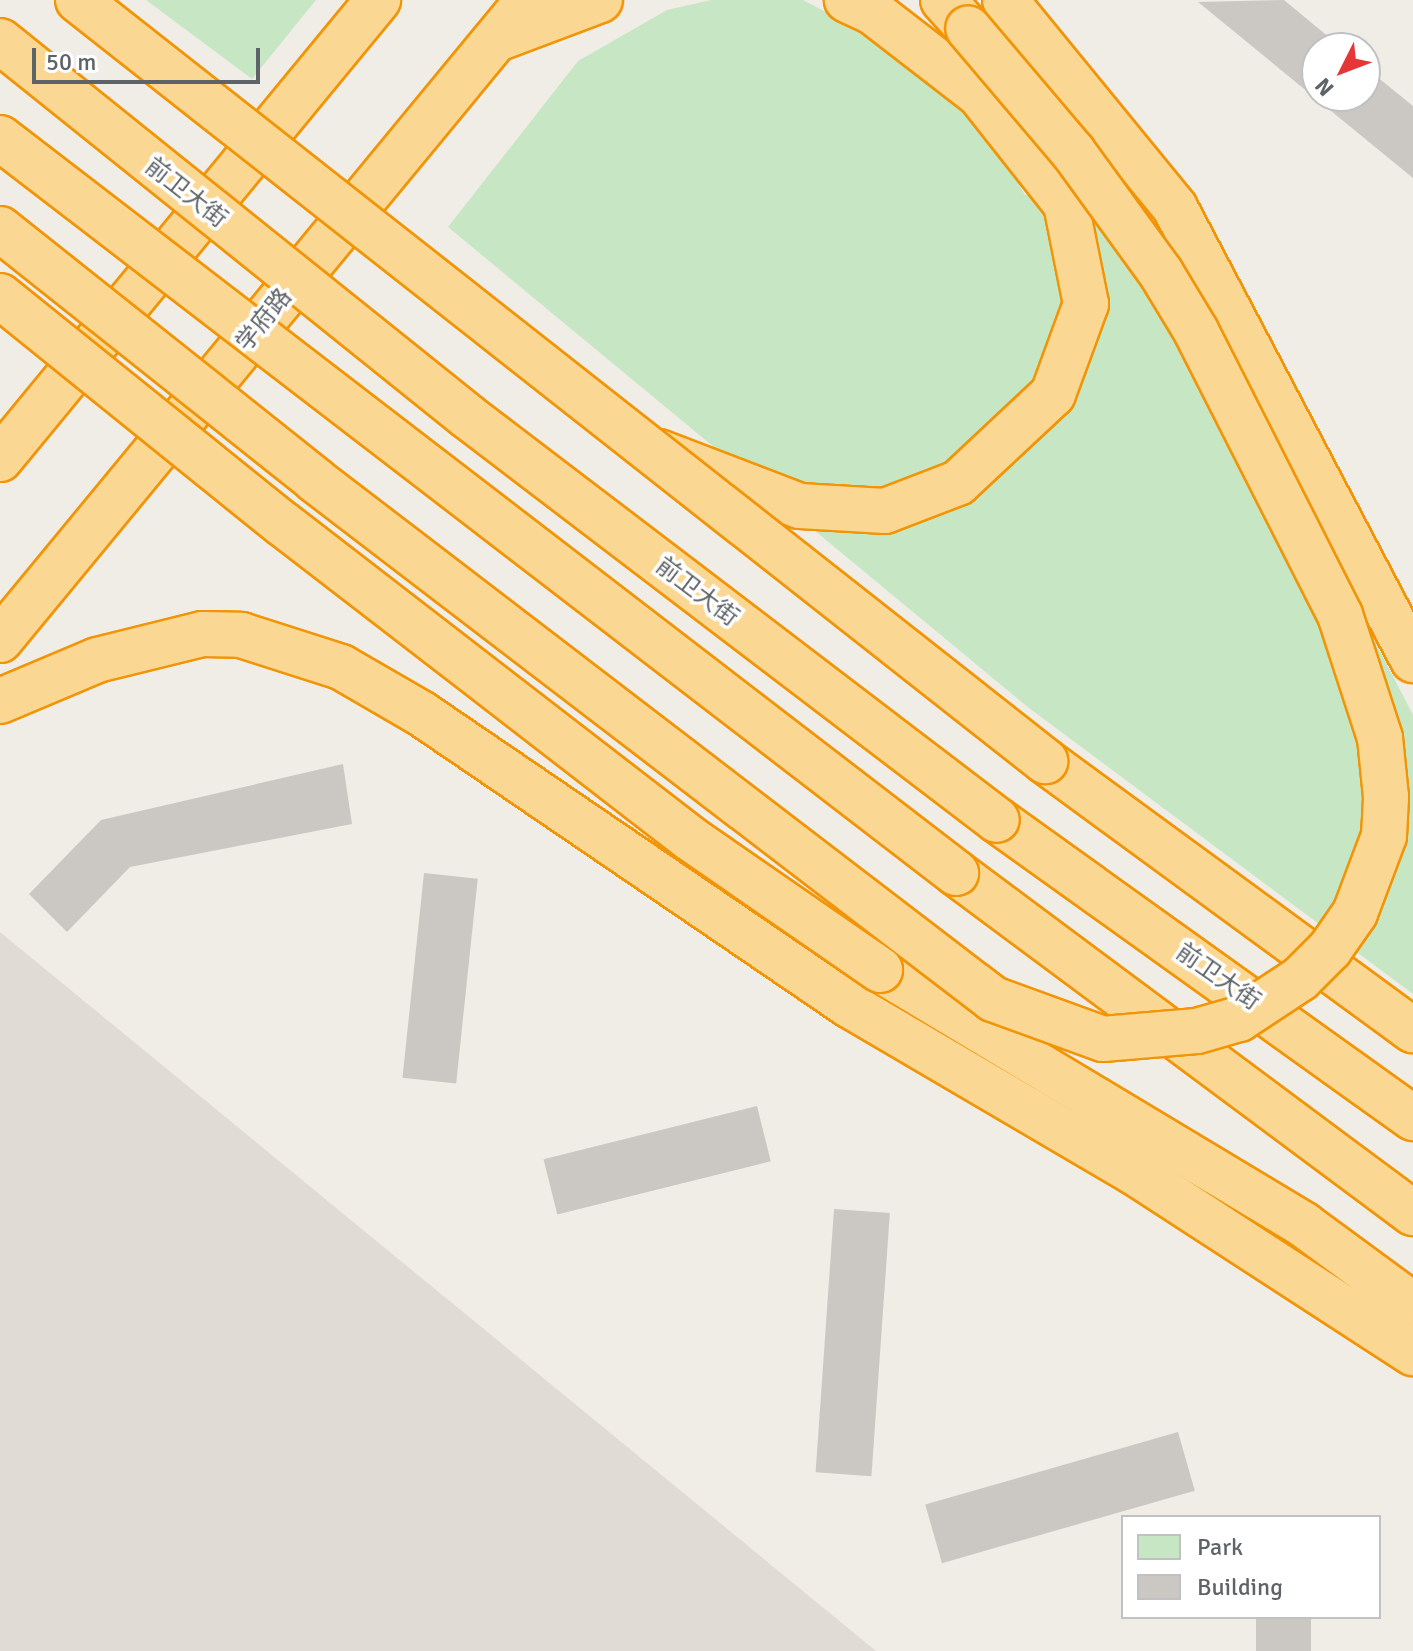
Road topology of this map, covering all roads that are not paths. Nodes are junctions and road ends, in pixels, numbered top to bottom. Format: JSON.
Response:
{"nodes":[{"id":1,"x":78,"y":0,"type":"edge"},
{"id":2,"x":378,"y":0,"type":"edge"},
{"id":3,"x":528,"y":0,"type":"edge"},
{"id":4,"x":600,"y":0,"type":"edge"},
{"id":5,"x":847,"y":0,"type":"edge"},
{"id":6,"x":1005,"y":0,"type":"edge"},
{"id":7,"x":955,"y":14,"type":"edge"},
{"id":8,"x":495,"y":40,"type":"junction"},
{"id":9,"x":0,"y":41,"type":"edge"},
{"id":10,"x":0,"y":138,"type":"edge"},
{"id":11,"x":0,"y":229,"type":"edge"},
{"id":12,"x":0,"y":296,"type":"edge"},
{"id":13,"x":659,"y":452,"type":"junction"},
{"id":14,"x":0,"y":459,"type":"edge"},
{"id":15,"x":0,"y":640,"type":"edge"},
{"id":16,"x":1413,"y":660,"type":"edge"},
{"id":17,"x":0,"y":701,"type":"edge"},
{"id":18,"x":1413,"y":1030,"type":"edge"},
{"id":19,"x":1413,"y":1118,"type":"edge"},
{"id":20,"x":1413,"y":1213,"type":"edge"},
{"id":21,"x":1413,"y":1305,"type":"edge"},
{"id":22,"x":1413,"y":1353,"type":"edge"}],
"edges":[{"from":1,"to":13,"type":"highway","bridge":true},
{"from":2,"to":14,"type":"highway"},
{"from":3,"to":8,"type":"highway","name":"学府路"},
{"from":4,"to":8,"type":"highway"},
{"from":5,"to":13,"type":"highway"},
{"from":6,"to":16,"type":"highway"},
{"from":7,"to":11,"type":"highway","bridge":true},
{"from":8,"to":15,"type":"highway","name":"学府路"},
{"from":9,"to":19,"type":"highway","name":"前卫大街","bridge":true},
{"from":10,"to":20,"type":"highway","bridge":true},
{"from":12,"to":21,"type":"highway","bridge":true},
{"from":13,"to":18,"type":"highway","bridge":true},
{"from":17,"to":22,"type":"highway"}]}
